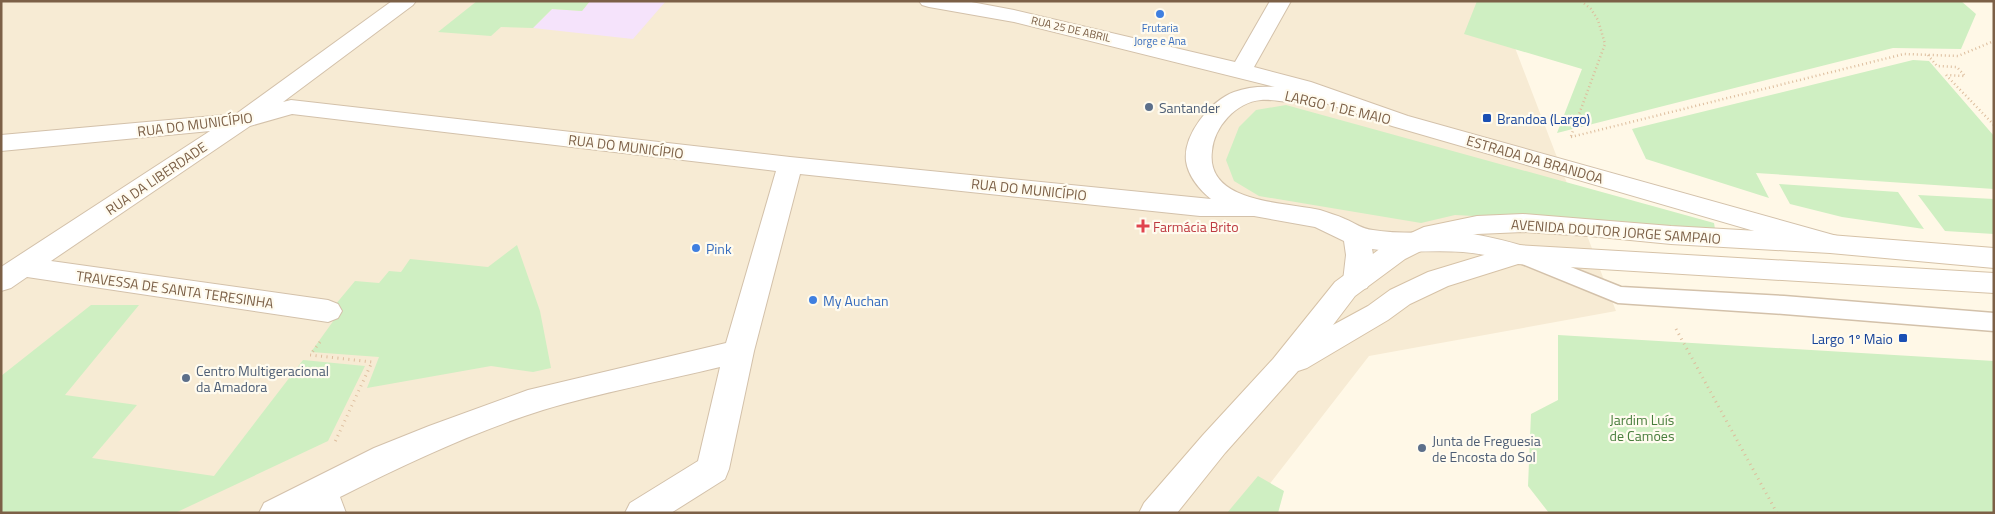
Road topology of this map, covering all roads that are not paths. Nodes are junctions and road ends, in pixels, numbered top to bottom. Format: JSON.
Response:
{"nodes":[{"id":1,"x":406,"y":1,"type":"edge"},
{"id":2,"x":929,"y":1,"type":"edge"},
{"id":3,"x":1281,"y":1,"type":"edge"},
{"id":4,"x":1241,"y":70,"type":"junction"},
{"id":5,"x":242,"y":121,"type":"junction"},
{"id":6,"x":1400,"y":121,"type":"junction"},
{"id":7,"x":1,"y":143,"type":"edge"},
{"id":8,"x":790,"y":165,"type":"junction"},
{"id":9,"x":1252,"y":208,"type":"junction"},
{"id":10,"x":1356,"y":236,"type":"junction"},
{"id":11,"x":1412,"y":242,"type":"junction"},
{"id":12,"x":1830,"y":244,"type":"junction"},
{"id":13,"x":1517,"y":254,"type":"junction"},
{"id":14,"x":1994,"y":258,"type":"edge"},
{"id":15,"x":12,"y":274,"type":"edge"},
{"id":16,"x":1357,"y":281,"type":"junction"},
{"id":17,"x":1994,"y":283,"type":"edge"},
{"id":18,"x":1994,"y":322,"type":"edge"},
{"id":19,"x":327,"y":323,"type":"road end"},
{"id":20,"x":739,"y":351,"type":"junction"},
{"id":21,"x":1284,"y":367,"type":"junction"},
{"id":22,"x":325,"y":501,"type":"edge"},
{"id":23,"x":276,"y":513,"type":"edge"},
{"id":24,"x":642,"y":513,"type":"edge"},
{"id":25,"x":1156,"y":513,"type":"edge"}],
"edges":[{"from":1,"to":5,"type":"street","name":"RUA DA LIBERDADE"},
{"from":2,"to":4,"type":"street","name":"RUA 25 DE ABRIL"},
{"from":3,"to":4,"type":"street"},
{"from":4,"to":6,"type":"street","name":"ESTRADA DA BRANDOA"},
{"from":5,"to":7,"type":"street","name":"RUA DO MUNICÍPIO"},
{"from":5,"to":8,"type":"street","name":"RUA DO MUNICÍPIO"},
{"from":5,"to":15,"type":"street","name":"RUA DA LIBERDADE"},
{"from":6,"to":9,"type":"street","name":"LARGO 1 DE MAIO"},
{"from":6,"to":12,"type":"street","name":"ESTRADA DA BRANDOA"},
{"from":8,"to":9,"type":"street","name":"RUA DO MUNICÍPIO"},
{"from":8,"to":20,"type":"street"},
{"from":9,"to":10,"type":"street","name":"LARGO 1 DE MAIO"},
{"from":10,"to":11,"type":"street","name":"LARGO 1 DE MAIO"},
{"from":10,"to":16,"type":"street"},
{"from":11,"to":12,"type":"street","name":"AVENIDA DOUTOR JORGE SAMPAIO"},
{"from":11,"to":13,"type":"street","name":"LARGO 1 DE MAIO"},
{"from":11,"to":16,"type":"street","name":"AVENIDA DOUTOR JORGE SAMPAIO"},
{"from":12,"to":14,"type":"street","name":"AVENIDA DOUTOR JORGE SAMPAIO"},
{"from":13,"to":17,"type":"street","name":"AVENIDA DOUTOR JORGE SAMPAIO"},
{"from":13,"to":18,"type":"lane"},
{"from":13,"to":21,"type":"street","name":"AVENIDA DOUTOR JORGE SAMPAIO"},
{"from":15,"to":19,"type":"street","name":"TRAVESSA DE SANTA TERESINHA"},
{"from":16,"to":21,"type":"street","name":"AVENIDA DOUTOR JORGE SAMPAIO"},
{"from":20,"to":22,"type":"street"},
{"from":20,"to":24,"type":"street"},
{"from":21,"to":25,"type":"street"},
{"from":22,"to":23,"type":"street"}]}
